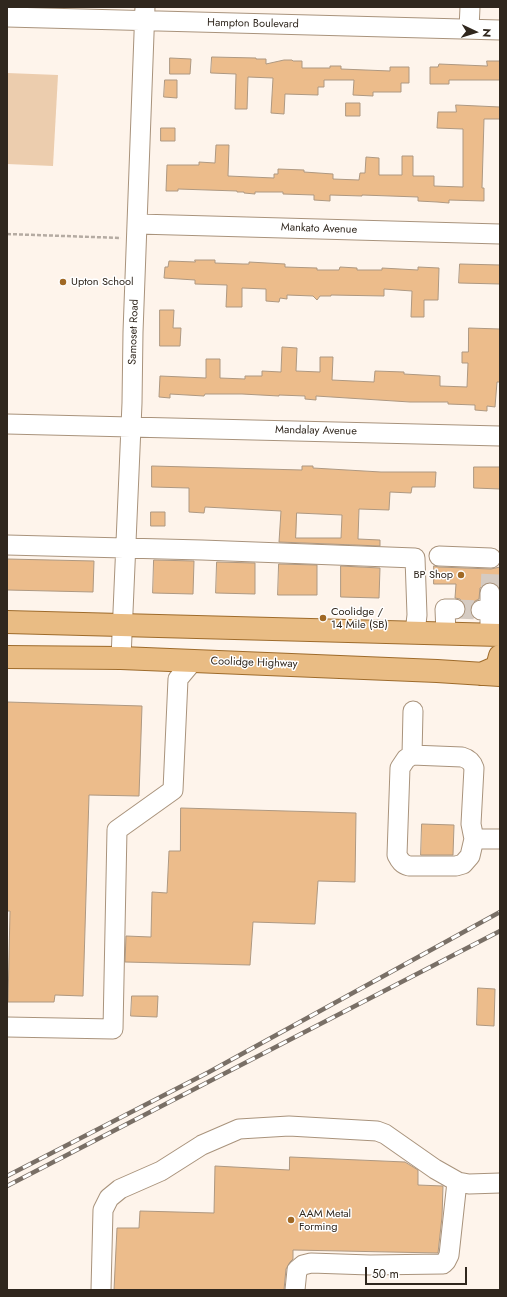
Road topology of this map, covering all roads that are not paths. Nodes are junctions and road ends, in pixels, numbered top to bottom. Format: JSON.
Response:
{"nodes":[{"id":1,"x":470,"y":7,"type":"edge"},
{"id":2,"x":144,"y":14,"type":"edge"},
{"id":3,"x":7,"y":17,"type":"edge"},
{"id":4,"x":469,"y":29,"type":"junction"},
{"id":5,"x":500,"y":30,"type":"edge"},
{"id":6,"x":138,"y":224,"type":"junction"},
{"id":7,"x":500,"y":234,"type":"edge"},
{"id":8,"x":7,"y":424,"type":"edge"},
{"id":9,"x":131,"y":427,"type":"junction"},
{"id":10,"x":500,"y":436,"type":"edge"},
{"id":11,"x":7,"y":545,"type":"edge"},
{"id":12,"x":126,"y":548,"type":"junction"},
{"id":13,"x":439,"y":556,"type":"dead end"},
{"id":14,"x":494,"y":561,"type":"edge"},
{"id":15,"x":490,"y":604,"type":"tunnel mouth"},
{"id":16,"x":455,"y":609,"type":"dead end"},
{"id":17,"x":7,"y":622,"type":"edge"},
{"id":18,"x":123,"y":625,"type":"junction"},
{"id":19,"x":194,"y":628,"type":"junction"},
{"id":20,"x":415,"y":633,"type":"junction"},
{"id":21,"x":446,"y":634,"type":"junction"},
{"id":22,"x":497,"y":641,"type":"edge"},
{"id":23,"x":500,"y":656,"type":"edge"},
{"id":24,"x":7,"y":657,"type":"edge"},
{"id":25,"x":121,"y":658,"type":"junction"},
{"id":26,"x":193,"y":661,"type":"junction"},
{"id":27,"x":491,"y":674,"type":"edge"},
{"id":28,"x":413,"y":711,"type":"dead end"},
{"id":29,"x":412,"y":755,"type":"junction"},
{"id":30,"x":474,"y":839,"type":"junction"},
{"id":31,"x":500,"y":839,"type":"edge"},
{"id":32,"x":7,"y":1027,"type":"edge"},
{"id":33,"x":457,"y":1182,"type":"junction"},
{"id":34,"x":500,"y":1183,"type":"edge"},
{"id":35,"x":101,"y":1290,"type":"edge"},
{"id":36,"x":295,"y":1290,"type":"edge"}],
"edges":[{"from":1,"to":4,"type":"street"},
{"from":2,"to":3,"type":"street","name":"Hampton Boulevard"},
{"from":2,"to":4,"type":"street","name":"Hampton Boulevard"},
{"from":2,"to":6,"type":"street","name":"Samoset Road"},
{"from":4,"to":5,"type":"street","name":"Hampton Boulevard"},
{"from":6,"to":7,"type":"street","name":"Mankato Avenue"},
{"from":6,"to":9,"type":"street","name":"Samoset Road"},
{"from":8,"to":9,"type":"street","name":"Mandalay Avenue"},
{"from":9,"to":10,"type":"street","name":"Mandalay Avenue"},
{"from":9,"to":12,"type":"street","name":"Samoset Road"},
{"from":11,"to":12,"type":"street"},
{"from":12,"to":18,"type":"street","name":"Samoset Road"},
{"from":12,"to":20,"type":"street"},
{"from":13,"to":14,"type":"street"},
{"from":15,"to":22,"type":"street"},
{"from":16,"to":21,"type":"street"},
{"from":17,"to":18,"type":"main road"},
{"from":18,"to":19,"type":"main road"},
{"from":18,"to":25,"type":"street","name":"Samoset Road"},
{"from":19,"to":20,"type":"main road"},
{"from":19,"to":26,"type":"main road"},
{"from":20,"to":21,"type":"main road"},
{"from":21,"to":22,"type":"main road"},
{"from":23,"to":27,"type":"main road"},
{"from":24,"to":25,"type":"main road","name":"Coolidge Highway"},
{"from":25,"to":26,"type":"main road","name":"Coolidge Highway"},
{"from":26,"to":27,"type":"main road","name":"Coolidge Highway"},
{"from":26,"to":32,"type":"street"},
{"from":28,"to":29,"type":"street"},
{"from":29,"to":30,"type":"street"},
{"from":29,"to":30,"type":"street"},
{"from":30,"to":31,"type":"street"},
{"from":33,"to":34,"type":"street"},
{"from":33,"to":35,"type":"street"},
{"from":33,"to":36,"type":"street"}]}
